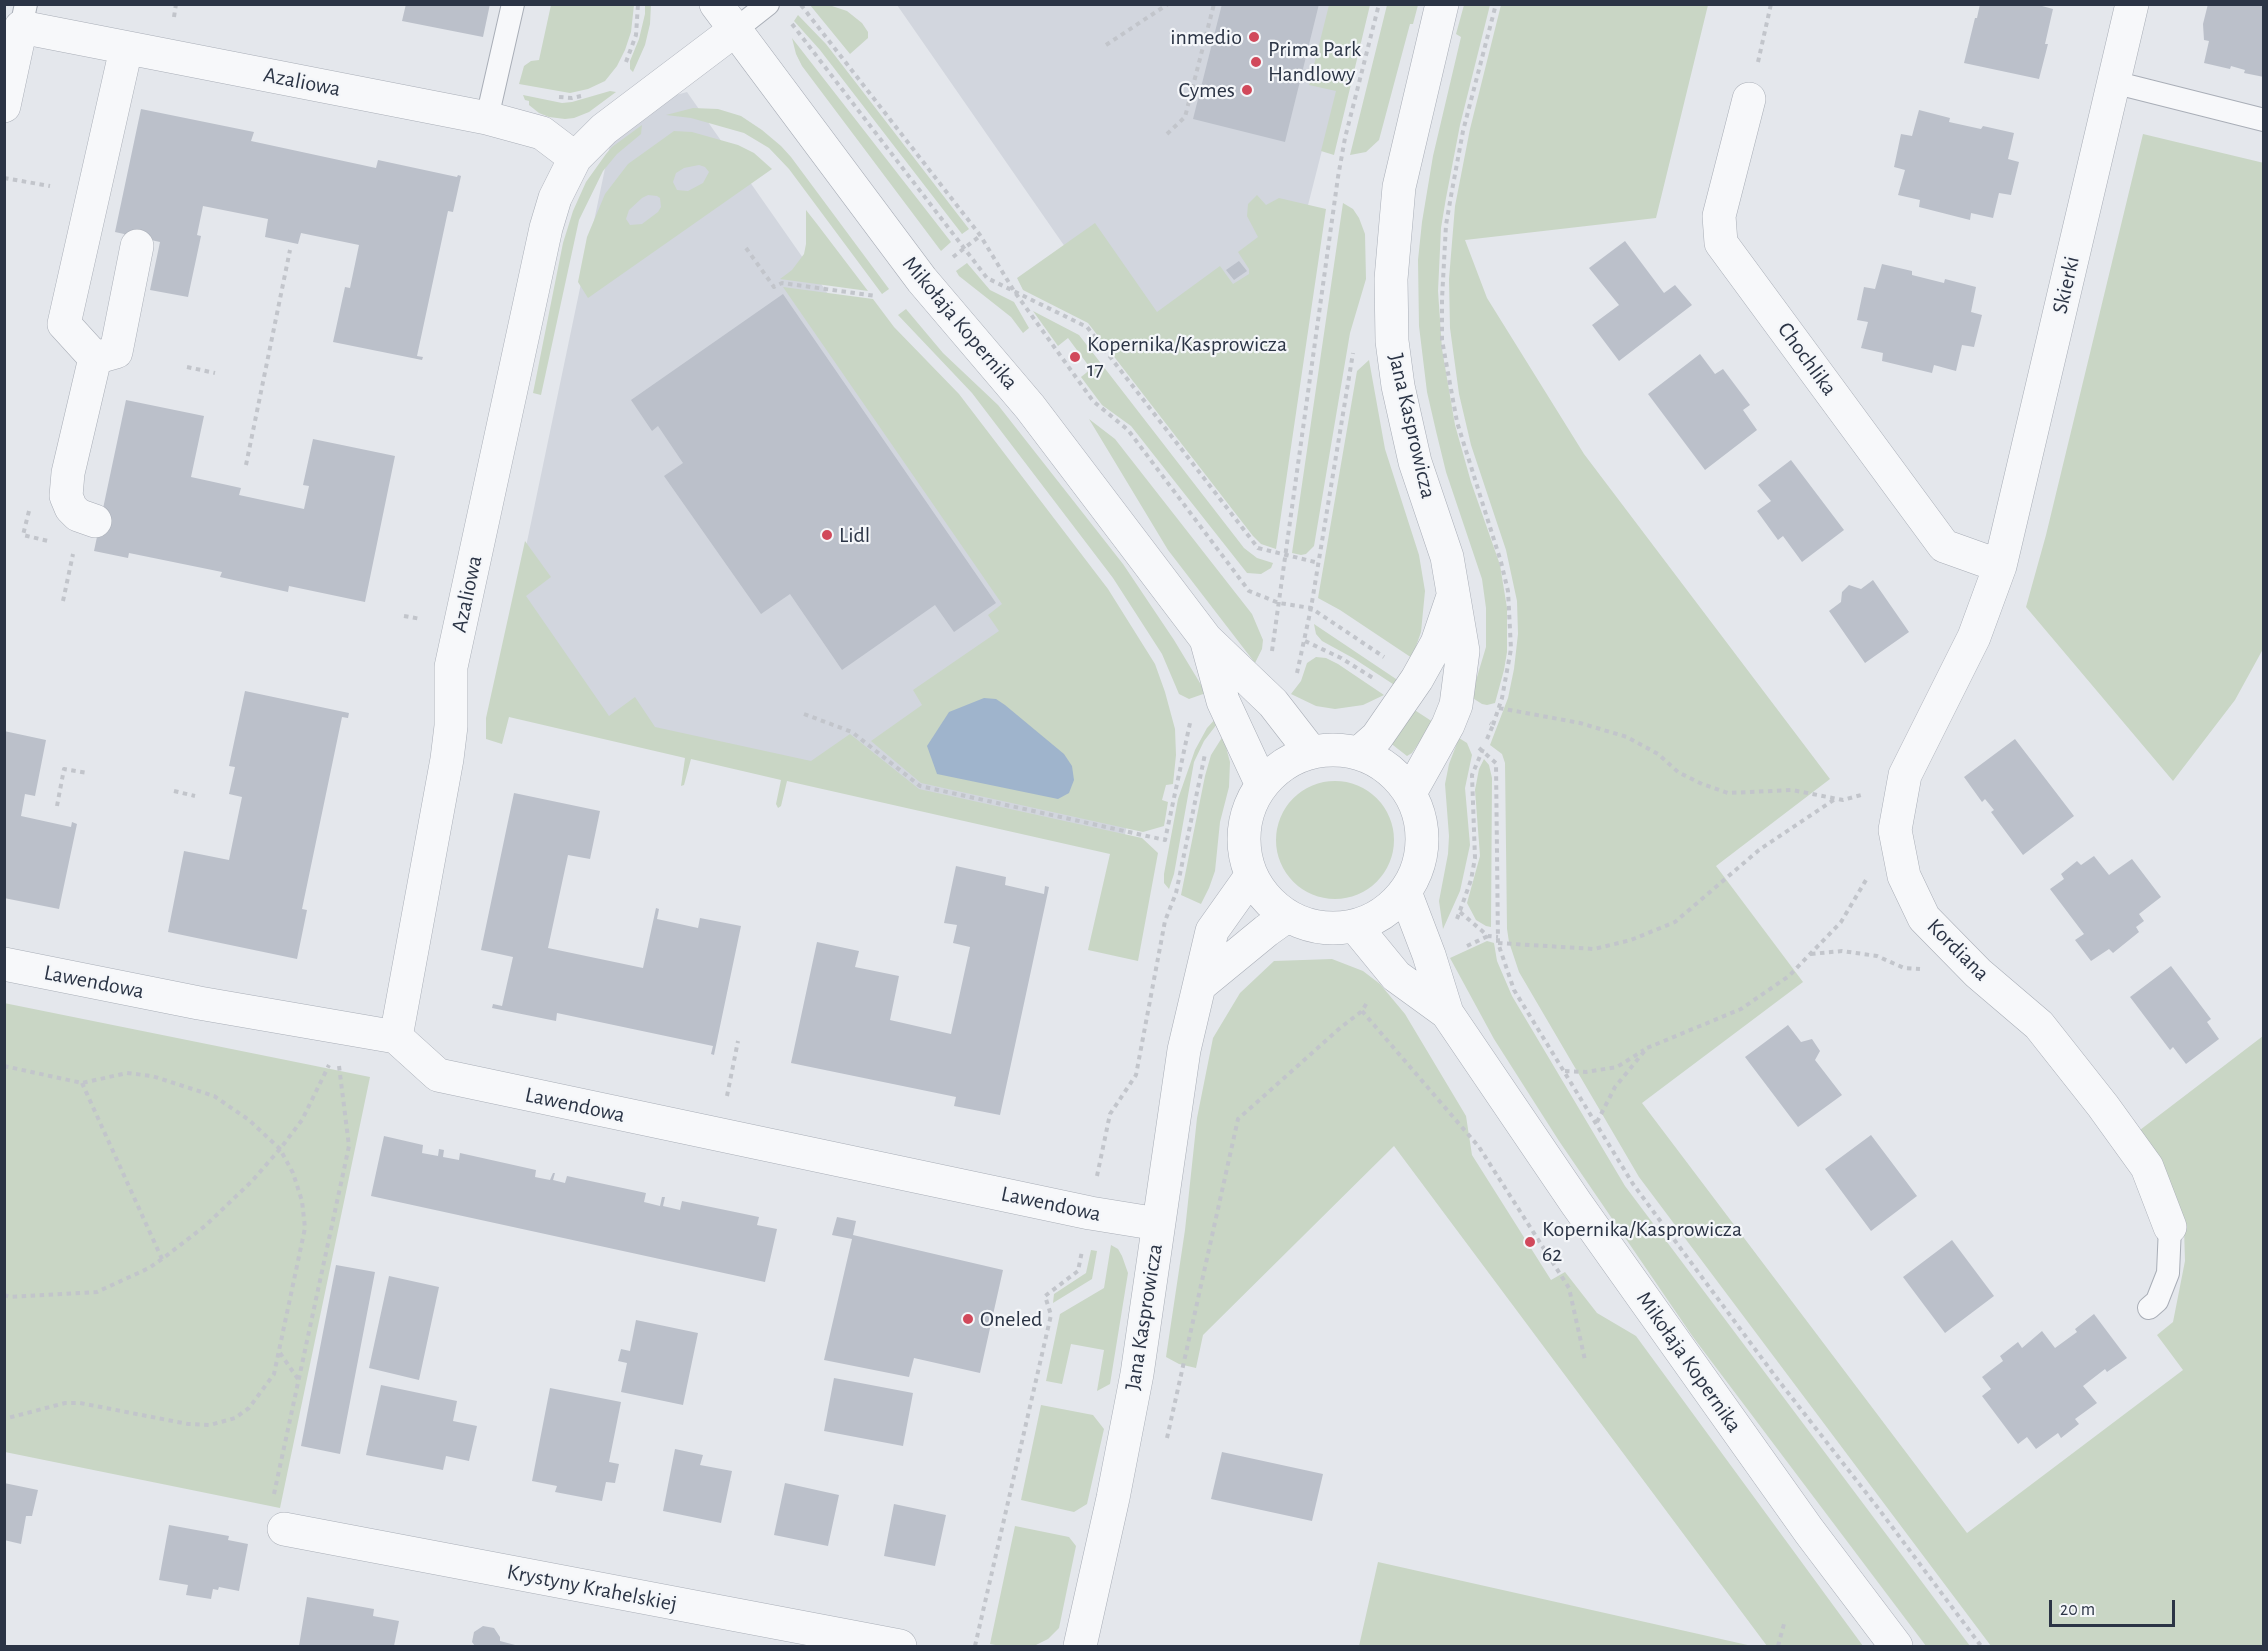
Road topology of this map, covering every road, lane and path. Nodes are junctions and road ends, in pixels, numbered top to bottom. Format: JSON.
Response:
{"nodes":[{"id":1,"x":176,"y":4,"type":"edge"},
{"id":2,"x":513,"y":4,"type":"edge"},
{"id":3,"x":638,"y":4,"type":"edge"},
{"id":4,"x":768,"y":4,"type":"edge"},
{"id":5,"x":801,"y":4,"type":"edge"},
{"id":6,"x":1168,"y":4,"type":"edge"},
{"id":7,"x":1214,"y":4,"type":"edge"},
{"id":8,"x":1378,"y":4,"type":"edge"},
{"id":9,"x":1442,"y":4,"type":"edge"},
{"id":10,"x":1496,"y":4,"type":"edge"},
{"id":11,"x":1771,"y":4,"type":"edge"},
{"id":12,"x":2132,"y":4,"type":"edge"},
{"id":13,"x":24,"y":16,"type":"edge"},
{"id":14,"x":726,"y":17,"type":"edge"},
{"id":15,"x":173,"y":18,"type":"dead end"},
{"id":16,"x":791,"y":22,"type":"dead end"},
{"id":17,"x":1106,"y":45,"type":"dead end"},
{"id":18,"x":126,"y":49,"type":"junction"},
{"id":19,"x":622,"y":70,"type":"dead end"},
{"id":20,"x":2113,"y":82,"type":"junction"},
{"id":21,"x":589,"y":93,"type":"dead end"},
{"id":22,"x":553,"y":95,"type":"dead end"},
{"id":23,"x":1749,"y":99,"type":"joint"},
{"id":24,"x":4,"y":106,"type":"edge"},
{"id":25,"x":487,"y":118,"type":"junction"},
{"id":26,"x":2264,"y":120,"type":"edge"},
{"id":27,"x":1167,"y":134,"type":"dead end"},
{"id":28,"x":575,"y":158,"type":"junction"},
{"id":29,"x":4,"y":178,"type":"edge"},
{"id":30,"x":50,"y":186,"type":"dead end"},
{"id":31,"x":137,"y":246,"type":"dead end"},
{"id":32,"x":746,"y":248,"type":"dead end"},
{"id":33,"x":290,"y":250,"type":"dead end"},
{"id":34,"x":1014,"y":291,"type":"junction"},
{"id":35,"x":876,"y":296,"type":"dead end"},
{"id":36,"x":1353,"y":349,"type":"dead end"},
{"id":37,"x":95,"y":358,"type":"junction"},
{"id":38,"x":187,"y":367,"type":"dead end"},
{"id":39,"x":215,"y":373,"type":"dead end"},
{"id":40,"x":246,"y":465,"type":"dead end"},
{"id":41,"x":28,"y":516,"type":"dead end"},
{"id":42,"x":95,"y":521,"type":"dead end"},
{"id":43,"x":54,"y":542,"type":"dead end"},
{"id":44,"x":74,"y":547,"type":"dead end"},
{"id":45,"x":1285,"y":554,"type":"junction"},
{"id":46,"x":1319,"y":563,"type":"junction"},
{"id":47,"x":2000,"y":566,"type":"junction"},
{"id":48,"x":1452,"y":597,"type":"junction"},
{"id":49,"x":63,"y":601,"type":"dead end"},
{"id":50,"x":1279,"y":603,"type":"junction"},
{"id":51,"x":1311,"y":608,"type":"junction"},
{"id":52,"x":404,"y":616,"type":"dead end"},
{"id":53,"x":421,"y":619,"type":"dead end"},
{"id":54,"x":1206,"y":639,"type":"junction"},
{"id":55,"x":1305,"y":641,"type":"dead end"},
{"id":56,"x":1417,"y":680,"type":"junction"},
{"id":57,"x":1252,"y":681,"type":"junction"},
{"id":58,"x":1222,"y":701,"type":"junction"},
{"id":59,"x":1456,"y":705,"type":"junction"},
{"id":60,"x":1499,"y":708,"type":"junction"},
{"id":61,"x":804,"y":714,"type":"dead end"},
{"id":62,"x":1494,"y":725,"type":"junction"},
{"id":63,"x":1311,"y":752,"type":"junction"},
{"id":64,"x":1359,"y":753,"type":"junction"},
{"id":65,"x":1496,"y":763,"type":"dead end"},
{"id":66,"x":88,"y":773,"type":"dead end"},
{"id":67,"x":1905,"y":775,"type":"junction"},
{"id":68,"x":1262,"y":785,"type":"junction"},
{"id":69,"x":174,"y":791,"type":"dead end"},
{"id":70,"x":1410,"y":793,"type":"junction"},
{"id":71,"x":195,"y":796,"type":"dead end"},
{"id":72,"x":1836,"y":798,"type":"junction"},
{"id":73,"x":57,"y":806,"type":"dead end"},
{"id":74,"x":1895,"y":830,"type":"junction"},
{"id":75,"x":1251,"y":876,"type":"junction"},
{"id":76,"x":1406,"y":892,"type":"junction"},
{"id":77,"x":1460,"y":912,"type":"junction"},
{"id":78,"x":1287,"y":916,"type":"junction"},
{"id":79,"x":1456,"y":923,"type":"dead end"},
{"id":80,"x":1355,"y":926,"type":"junction"},
{"id":81,"x":1488,"y":936,"type":"junction"},
{"id":82,"x":1498,"y":937,"type":"junction"},
{"id":83,"x":1498,"y":943,"type":"junction"},
{"id":84,"x":1458,"y":945,"type":"dead end"},
{"id":85,"x":1810,"y":954,"type":"junction"},
{"id":86,"x":4,"y":964,"type":"edge"},
{"id":87,"x":1978,"y":973,"type":"junction"},
{"id":88,"x":1199,"y":986,"type":"junction"},
{"id":89,"x":1370,"y":997,"type":"dead end"},
{"id":90,"x":1362,"y":1011,"type":"junction"},
{"id":91,"x":1447,"y":1013,"type":"junction"},
{"id":92,"x":336,"y":1028,"type":"junction"},
{"id":93,"x":396,"y":1037,"type":"junction"},
{"id":94,"x":738,"y":1041,"type":"dead end"},
{"id":95,"x":1647,"y":1048,"type":"junction"},
{"id":96,"x":329,"y":1064,"type":"junction"},
{"id":97,"x":4,"y":1066,"type":"edge"},
{"id":98,"x":1565,"y":1071,"type":"junction"},
{"id":99,"x":82,"y":1083,"type":"junction"},
{"id":100,"x":727,"y":1095,"type":"dead end"},
{"id":101,"x":1597,"y":1122,"type":"junction"},
{"id":102,"x":280,"y":1149,"type":"junction"},
{"id":103,"x":1158,"y":1224,"type":"junction"},
{"id":104,"x":2170,"y":1227,"type":"joint"},
{"id":105,"x":162,"y":1259,"type":"junction"},
{"id":106,"x":4,"y":1295,"type":"edge"},
{"id":107,"x":2149,"y":1308,"type":"dead end"},
{"id":108,"x":1051,"y":1315,"type":"dead end"},
{"id":109,"x":280,"y":1353,"type":"junction"},
{"id":110,"x":1585,"y":1360,"type":"dead end"},
{"id":111,"x":299,"y":1380,"type":"junction"},
{"id":112,"x":4,"y":1419,"type":"edge"},
{"id":113,"x":1167,"y":1440,"type":"dead end"},
{"id":114,"x":274,"y":1493,"type":"dead end"},
{"id":115,"x":284,"y":1529,"type":"dead end"},
{"id":116,"x":1784,"y":1624,"type":"dead end"},
{"id":117,"x":900,"y":1647,"type":"edge"},
{"id":118,"x":975,"y":1647,"type":"edge"},
{"id":119,"x":1080,"y":1647,"type":"edge"},
{"id":120,"x":1778,"y":1647,"type":"edge"},
{"id":121,"x":1896,"y":1647,"type":"edge"},
{"id":122,"x":1981,"y":1647,"type":"edge"}],
"edges":[{"from":1,"to":15,"type":"path"},
{"from":2,"to":25,"type":"lane"},
{"from":3,"to":19,"type":"path"},
{"from":4,"to":14,"type":"lane"},
{"from":5,"to":34,"type":"path"},
{"from":6,"to":17,"type":"path"},
{"from":7,"to":27,"type":"path"},
{"from":8,"to":45,"type":"path"},
{"from":9,"to":48,"type":"street","name":"Jana Kasprowicza"},
{"from":10,"to":60,"type":"path"},
{"from":11,"to":23,"type":"path"},
{"from":12,"to":20,"type":"street","name":"Skierki"},
{"from":13,"to":18,"type":"street","name":"Azaliowa"},
{"from":13,"to":24,"type":"street"},
{"from":14,"to":28,"type":"street","name":"Azaliowa"},
{"from":14,"to":54,"type":"street","name":"Mikołaja Kopernika"},
{"from":16,"to":34,"type":"path"},
{"from":18,"to":25,"type":"street","name":"Azaliowa"},
{"from":18,"to":37,"type":"street"},
{"from":20,"to":26,"type":"lane"},
{"from":20,"to":47,"type":"street","name":"Skierki"},
{"from":21,"to":22,"type":"path"},
{"from":23,"to":47,"type":"street","name":"Chochlika"},
{"from":25,"to":28,"type":"street","name":"Azaliowa"},
{"from":28,"to":93,"type":"street","name":"Azaliowa"},
{"from":29,"to":30,"type":"path"},
{"from":31,"to":37,"type":"street"},
{"from":32,"to":35,"type":"path"},
{"from":33,"to":40,"type":"path"},
{"from":34,"to":45,"type":"path"},
{"from":34,"to":50,"type":"path"},
{"from":36,"to":46,"type":"path"},
{"from":37,"to":42,"type":"street"},
{"from":38,"to":39,"type":"path"},
{"from":41,"to":43,"type":"path"},
{"from":44,"to":49,"type":"path"},
{"from":45,"to":46,"type":"path"},
{"from":45,"to":50,"type":"path"},
{"from":46,"to":51,"type":"path"},
{"from":47,"to":67,"type":"street","name":"Kordiana"},
{"from":48,"to":56,"type":"street","name":"Jana Kasprowicza"},
{"from":48,"to":59,"type":"street","name":"Jana Kasprowicza"},
{"from":50,"to":51,"type":"path"},
{"from":50,"to":57,"type":"path"},
{"from":51,"to":55,"type":"path"},
{"from":51,"to":56,"type":"path"},
{"from":52,"to":53,"type":"path"},
{"from":54,"to":57,"type":"street","name":"Mikołaja Kopernika"},
{"from":54,"to":58,"type":"street","name":"Mikołaja Kopernika"},
{"from":56,"to":64,"type":"street","name":"Jana Kasprowicza"},
{"from":57,"to":63,"type":"street","name":"Mikołaja Kopernika"},
{"from":58,"to":61,"type":"path"},
{"from":58,"to":68,"type":"street","name":"Mikołaja Kopernika"},
{"from":59,"to":62,"type":"path"},
{"from":59,"to":70,"type":"street","name":"Jana Kasprowicza"},
{"from":60,"to":62,"type":"path"},
{"from":60,"to":72,"type":"path"},
{"from":62,"to":77,"type":"path"},
{"from":63,"to":64,"type":"street"},
{"from":63,"to":68,"type":"street"},
{"from":64,"to":70,"type":"street"},
{"from":65,"to":82,"type":"path"},
{"from":66,"to":73,"type":"path"},
{"from":67,"to":72,"type":"path"},
{"from":67,"to":74,"type":"street","name":"Kordiana"},
{"from":68,"to":75,"type":"street"},
{"from":69,"to":71,"type":"path"},
{"from":70,"to":76,"type":"street"},
{"from":72,"to":83,"type":"path"},
{"from":74,"to":85,"type":"path"},
{"from":74,"to":87,"type":"street","name":"Kordiana"},
{"from":75,"to":78,"type":"street"},
{"from":75,"to":88,"type":"street","name":"Jana Kasprowicza"},
{"from":76,"to":80,"type":"street"},
{"from":76,"to":91,"type":"street","name":"Mikołaja Kopernika"},
{"from":77,"to":79,"type":"path"},
{"from":77,"to":81,"type":"path"},
{"from":78,"to":80,"type":"street"},
{"from":78,"to":88,"type":"street"},
{"from":80,"to":91,"type":"street","name":"Mikołaja Kopernika"},
{"from":81,"to":82,"type":"path"},
{"from":81,"to":84,"type":"path"},
{"from":82,"to":83,"type":"path"},
{"from":83,"to":98,"type":"path"},
{"from":85,"to":87,"type":"path"},
{"from":85,"to":95,"type":"path"},
{"from":86,"to":92,"type":"street","name":"Lawendowa"},
{"from":87,"to":104,"type":"street","name":"Kordiana"},
{"from":88,"to":103,"type":"street","name":"Jana Kasprowicza"},
{"from":89,"to":90,"type":"path"},
{"from":90,"to":110,"type":"path"},
{"from":90,"to":113,"type":"path"},
{"from":91,"to":121,"type":"street","name":"Mikołaja Kopernika"},
{"from":92,"to":93,"type":"street","name":"Lawendowa"},
{"from":92,"to":96,"type":"path"},
{"from":93,"to":103,"type":"street","name":"Lawendowa"},
{"from":94,"to":100,"type":"path"},
{"from":95,"to":98,"type":"path"},
{"from":95,"to":101,"type":"path"},
{"from":96,"to":102,"type":"path"},
{"from":96,"to":111,"type":"path"},
{"from":97,"to":99,"type":"path"},
{"from":98,"to":101,"type":"path"},
{"from":99,"to":102,"type":"path"},
{"from":99,"to":105,"type":"path"},
{"from":101,"to":122,"type":"path"},
{"from":102,"to":105,"type":"path"},
{"from":102,"to":109,"type":"path"},
{"from":103,"to":119,"type":"street","name":"Jana Kasprowicza"},
{"from":104,"to":107,"type":"lane"},
{"from":105,"to":106,"type":"path"},
{"from":108,"to":118,"type":"path"},
{"from":109,"to":111,"type":"path"},
{"from":109,"to":112,"type":"path"},
{"from":111,"to":114,"type":"path"},
{"from":115,"to":117,"type":"street","name":"Krystyny Krahelskiej"},
{"from":116,"to":120,"type":"path"}]}
